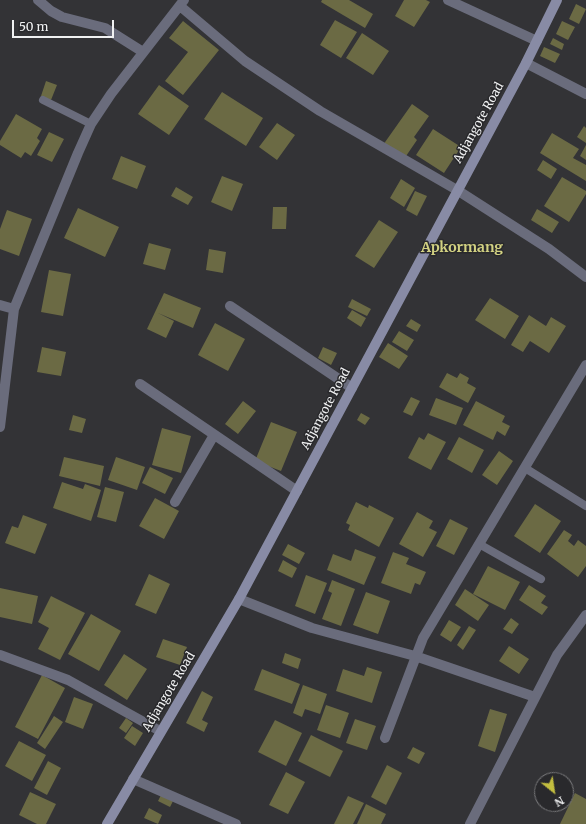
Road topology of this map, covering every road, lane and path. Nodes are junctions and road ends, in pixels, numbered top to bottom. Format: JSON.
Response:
{"nodes":[{"id":1,"x":38,"y":0,"type":"edge"},
{"id":2,"x":448,"y":0,"type":"edge"},
{"id":3,"x":557,"y":0,"type":"edge"},
{"id":4,"x":182,"y":3,"type":"edge"},
{"id":5,"x":538,"y":41,"type":"junction"},
{"id":6,"x":143,"y":52,"type":"junction"},
{"id":7,"x":526,"y":63,"type":"junction"},
{"id":8,"x":586,"y":94,"type":"edge"},
{"id":9,"x":43,"y":100,"type":"dead end"},
{"id":10,"x":91,"y":124,"type":"junction"},
{"id":11,"x":457,"y":190,"type":"junction"},
{"id":12,"x":586,"y":277,"type":"edge"},
{"id":13,"x":0,"y":305,"type":"edge"},
{"id":14,"x":230,"y":306,"type":"dead end"},
{"id":15,"x":14,"y":309,"type":"junction"},
{"id":16,"x":586,"y":365,"type":"edge"},
{"id":17,"x":140,"y":384,"type":"dead end"},
{"id":18,"x":352,"y":388,"type":"junction"},
{"id":19,"x":0,"y":427,"type":"edge"},
{"id":20,"x":214,"y":435,"type":"junction"},
{"id":21,"x":525,"y":468,"type":"junction"},
{"id":22,"x":297,"y":491,"type":"junction"},
{"id":23,"x":175,"y":502,"type":"dead end"},
{"id":24,"x":586,"y":506,"type":"edge"},
{"id":25,"x":479,"y":544,"type":"junction"},
{"id":26,"x":541,"y":579,"type":"dead end"},
{"id":27,"x":239,"y":599,"type":"junction"},
{"id":28,"x":586,"y":615,"type":"edge"},
{"id":29,"x":0,"y":655,"type":"edge"},
{"id":30,"x":415,"y":656,"type":"junction"},
{"id":31,"x":535,"y":697,"type":"junction"},
{"id":32,"x":160,"y":731,"type":"junction"},
{"id":33,"x":384,"y":738,"type":"dead end"},
{"id":34,"x":133,"y":779,"type":"junction"},
{"id":35,"x":107,"y":824,"type":"edge"},
{"id":36,"x":236,"y":824,"type":"edge"},
{"id":37,"x":470,"y":824,"type":"edge"}],
"edges":[{"from":1,"to":6,"type":"street"},
{"from":2,"to":5,"type":"street"},
{"from":3,"to":5,"type":"street","name":"Adjangote Road"},
{"from":4,"to":6,"type":"street"},
{"from":4,"to":11,"type":"street"},
{"from":5,"to":7,"type":"street","name":"Adjangote Road"},
{"from":6,"to":10,"type":"street"},
{"from":7,"to":8,"type":"street"},
{"from":7,"to":11,"type":"street","name":"Adjangote Road"},
{"from":9,"to":10,"type":"lane"},
{"from":10,"to":15,"type":"street"},
{"from":11,"to":12,"type":"street"},
{"from":11,"to":18,"type":"street","name":"Adjangote Road"},
{"from":13,"to":15,"type":"street"},
{"from":14,"to":18,"type":"street"},
{"from":15,"to":19,"type":"street"},
{"from":16,"to":21,"type":"street"},
{"from":17,"to":20,"type":"street"},
{"from":18,"to":22,"type":"street","name":"Adjangote Road"},
{"from":20,"to":22,"type":"street"},
{"from":20,"to":23,"type":"street"},
{"from":21,"to":24,"type":"lane"},
{"from":21,"to":25,"type":"street"},
{"from":22,"to":27,"type":"street","name":"Adjangote Road"},
{"from":25,"to":26,"type":"lane"},
{"from":25,"to":30,"type":"street"},
{"from":27,"to":30,"type":"street"},
{"from":27,"to":32,"type":"street","name":"Adjangote Road"},
{"from":28,"to":31,"type":"street"},
{"from":29,"to":32,"type":"street"},
{"from":30,"to":31,"type":"street"},
{"from":30,"to":33,"type":"street"},
{"from":31,"to":37,"type":"street"},
{"from":32,"to":34,"type":"street","name":"Adjangote Road"},
{"from":34,"to":35,"type":"street","name":"Adjangote Road"},
{"from":34,"to":36,"type":"street"}]}
